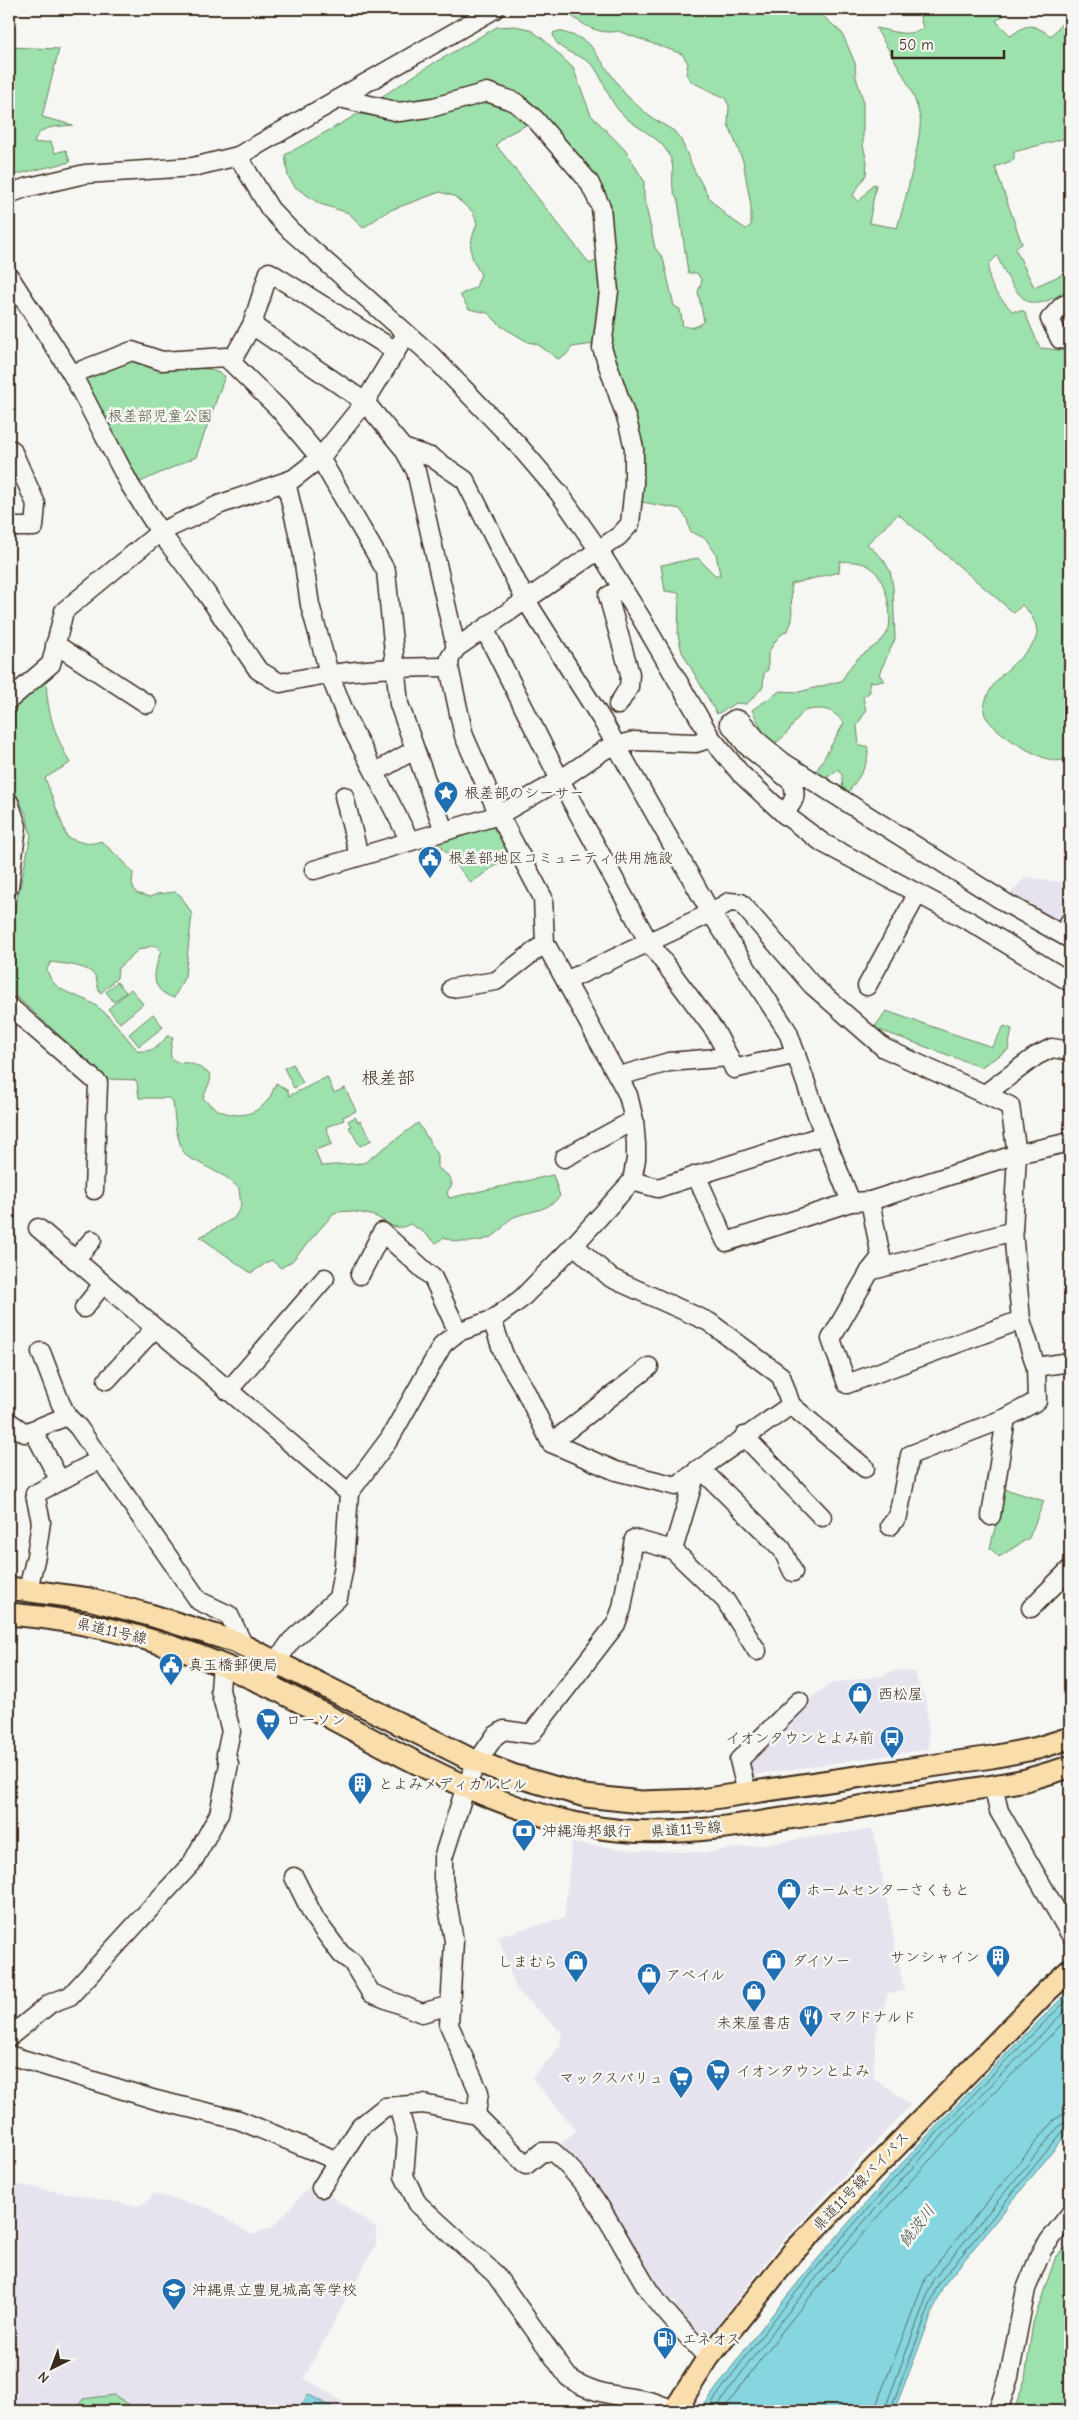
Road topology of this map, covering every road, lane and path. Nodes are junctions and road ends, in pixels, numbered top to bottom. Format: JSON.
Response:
{"nodes":[{"id":1,"x":495,"y":9,"type":"edge"},
{"id":2,"x":340,"y":98,"type":"junction"},
{"id":3,"x":238,"y":156,"type":"junction"},
{"id":4,"x":9,"y":194,"type":"edge"},
{"id":5,"x":9,"y":276,"type":"edge"},
{"id":6,"x":1070,"y":302,"type":"edge"},
{"id":7,"x":252,"y":324,"type":"junction"},
{"id":8,"x":407,"y":334,"type":"junction"},
{"id":9,"x":1070,"y":340,"type":"edge"},
{"id":10,"x":396,"y":351,"type":"junction"},
{"id":11,"x":231,"y":362,"type":"junction"},
{"id":12,"x":72,"y":374,"type":"junction"},
{"id":13,"x":365,"y":402,"type":"junction"},
{"id":14,"x":402,"y":448,"type":"junction"},
{"id":15,"x":9,"y":450,"type":"edge"},
{"id":16,"x":320,"y":458,"type":"junction"},
{"id":17,"x":286,"y":482,"type":"junction"},
{"id":18,"x":9,"y":527,"type":"edge"},
{"id":19,"x":160,"y":532,"type":"junction"},
{"id":20,"x":598,"y":549,"type":"junction"},
{"id":21,"x":622,"y":588,"type":"junction"},
{"id":22,"x":526,"y":599,"type":"junction"},
{"id":23,"x":485,"y":630,"type":"junction"},
{"id":24,"x":55,"y":644,"type":"junction"},
{"id":25,"x":456,"y":648,"type":"junction"},
{"id":26,"x":395,"y":667,"type":"junction"},
{"id":27,"x":449,"y":667,"type":"junction"},
{"id":28,"x":328,"y":672,"type":"junction"},
{"id":29,"x":9,"y":700,"type":"edge"},
{"id":30,"x":147,"y":704,"type":"dead end"},
{"id":31,"x":618,"y":705,"type":"dead end"},
{"id":32,"x":711,"y":738,"type":"junction"},
{"id":33,"x":615,"y":746,"type":"junction"},
{"id":34,"x":414,"y":750,"type":"junction"},
{"id":35,"x":376,"y":772,"type":"junction"},
{"id":36,"x":560,"y":780,"type":"junction"},
{"id":37,"x":344,"y":796,"type":"dead end"},
{"id":38,"x":9,"y":802,"type":"edge"},
{"id":39,"x":784,"y":814,"type":"junction"},
{"id":40,"x":499,"y":815,"type":"junction"},
{"id":41,"x":444,"y":831,"type":"junction"},
{"id":42,"x":410,"y":841,"type":"junction"},
{"id":43,"x":11,"y":855,"type":"edge"},
{"id":44,"x":359,"y":856,"type":"junction"},
{"id":45,"x":314,"y":870,"type":"dead end"},
{"id":46,"x":9,"y":887,"type":"edge"},
{"id":47,"x":918,"y":893,"type":"junction"},
{"id":48,"x":711,"y":913,"type":"junction"},
{"id":49,"x":1068,"y":931,"type":"edge"},
{"id":50,"x":648,"y":941,"type":"junction"},
{"id":51,"x":545,"y":943,"type":"junction"},
{"id":52,"x":566,"y":981,"type":"junction"},
{"id":53,"x":1070,"y":982,"type":"edge"},
{"id":54,"x":867,"y":986,"type":"dead end"},
{"id":55,"x":452,"y":988,"type":"dead end"},
{"id":56,"x":9,"y":1006,"type":"edge"},
{"id":57,"x":1070,"y":1051,"type":"edge"},
{"id":58,"x":796,"y":1054,"type":"junction"},
{"id":59,"x":730,"y":1057,"type":"junction"},
{"id":60,"x":619,"y":1076,"type":"junction"},
{"id":61,"x":985,"y":1094,"type":"junction"},
{"id":62,"x":634,"y":1120,"type":"junction"},
{"id":63,"x":824,"y":1135,"type":"junction"},
{"id":64,"x":1070,"y":1142,"type":"edge"},
{"id":65,"x":1017,"y":1154,"type":"junction"},
{"id":66,"x":564,"y":1158,"type":"dead end"},
{"id":67,"x":696,"y":1175,"type":"junction"},
{"id":68,"x":632,"y":1181,"type":"junction"},
{"id":69,"x":94,"y":1190,"type":"dead end"},
{"id":70,"x":870,"y":1201,"type":"junction"},
{"id":71,"x":851,"y":1202,"type":"junction"},
{"id":72,"x":38,"y":1228,"type":"dead end"},
{"id":73,"x":1013,"y":1231,"type":"junction"},
{"id":74,"x":92,"y":1240,"type":"dead end"},
{"id":75,"x":574,"y":1245,"type":"junction"},
{"id":76,"x":75,"y":1260,"type":"junction"},
{"id":77,"x":870,"y":1271,"type":"junction"},
{"id":78,"x":360,"y":1275,"type":"dead end"},
{"id":79,"x":326,"y":1278,"type":"dead end"},
{"id":80,"x":104,"y":1284,"type":"junction"},
{"id":81,"x":84,"y":1308,"type":"dead end"},
{"id":82,"x":492,"y":1320,"type":"junction"},
{"id":83,"x":1021,"y":1320,"type":"junction"},
{"id":84,"x":155,"y":1328,"type":"junction"},
{"id":85,"x":458,"y":1332,"type":"junction"},
{"id":86,"x":41,"y":1352,"type":"dead end"},
{"id":87,"x":1070,"y":1362,"type":"edge"},
{"id":88,"x":649,"y":1367,"type":"dead end"},
{"id":89,"x":1036,"y":1368,"type":"junction"},
{"id":90,"x":107,"y":1380,"type":"dead end"},
{"id":91,"x":228,"y":1391,"type":"junction"},
{"id":92,"x":791,"y":1405,"type":"junction"},
{"id":93,"x":67,"y":1416,"type":"junction"},
{"id":94,"x":1006,"y":1418,"type":"junction"},
{"id":95,"x":9,"y":1422,"type":"edge"},
{"id":96,"x":32,"y":1430,"type":"junction"},
{"id":97,"x":744,"y":1436,"type":"junction"},
{"id":98,"x":551,"y":1443,"type":"junction"},
{"id":99,"x":99,"y":1460,"type":"junction"},
{"id":100,"x":865,"y":1468,"type":"dead end"},
{"id":101,"x":699,"y":1469,"type":"junction"},
{"id":102,"x":60,"y":1481,"type":"junction"},
{"id":103,"x":349,"y":1493,"type":"junction"},
{"id":104,"x":991,"y":1516,"type":"dead end"},
{"id":105,"x":822,"y":1517,"type":"dead end"},
{"id":106,"x":890,"y":1526,"type":"dead end"},
{"id":107,"x":673,"y":1550,"type":"junction"},
{"id":108,"x":1070,"y":1569,"type":"edge"},
{"id":109,"x":793,"y":1572,"type":"dead end"},
{"id":110,"x":18,"y":1589,"type":"edge"},
{"id":111,"x":1031,"y":1608,"type":"dead end"},
{"id":112,"x":9,"y":1614,"type":"edge"},
{"id":113,"x":244,"y":1646,"type":"junction"},
{"id":114,"x":757,"y":1651,"type":"dead end"},
{"id":115,"x":276,"y":1662,"type":"junction"},
{"id":116,"x":222,"y":1664,"type":"junction"},
{"id":117,"x":267,"y":1685,"type":"junction"},
{"id":118,"x":799,"y":1701,"type":"dead end"},
{"id":119,"x":1070,"y":1738,"type":"edge"},
{"id":120,"x":477,"y":1762,"type":"junction"},
{"id":121,"x":1070,"y":1767,"type":"edge"},
{"id":122,"x":466,"y":1786,"type":"junction"},
{"id":123,"x":992,"y":1786,"type":"junction"},
{"id":124,"x":747,"y":1794,"type":"junction"},
{"id":125,"x":294,"y":1877,"type":"dead end"},
{"id":126,"x":1070,"y":1934,"type":"edge"},
{"id":127,"x":1070,"y":1970,"type":"edge"},
{"id":128,"x":450,"y":2005,"type":"junction"},
{"id":129,"x":9,"y":2036,"type":"edge"},
{"id":130,"x":9,"y":2055,"type":"edge"},
{"id":131,"x":398,"y":2106,"type":"junction"},
{"id":132,"x":476,"y":2115,"type":"junction"},
{"id":133,"x":338,"y":2161,"type":"junction"},
{"id":134,"x":321,"y":2188,"type":"dead end"},
{"id":135,"x":1069,"y":2216,"type":"edge"},
{"id":136,"x":708,"y":2358,"type":"junction"},
{"id":137,"x":674,"y":2411,"type":"edge"},
{"id":138,"x":998,"y":2411,"type":"edge"}],
"edges":[{"from":1,"to":2,"type":"street"},
{"from":2,"to":3,"type":"street"},
{"from":2,"to":20,"type":"street"},
{"from":3,"to":4,"type":"street"},
{"from":3,"to":8,"type":"street"},
{"from":5,"to":12,"type":"street"},
{"from":6,"to":9,"type":"street"},
{"from":7,"to":10,"type":"street"},
{"from":7,"to":11,"type":"street"},
{"from":7,"to":13,"type":"street"},
{"from":8,"to":10,"type":"street"},
{"from":8,"to":20,"type":"street"},
{"from":10,"to":13,"type":"street"},
{"from":11,"to":12,"type":"street"},
{"from":11,"to":16,"type":"street"},
{"from":12,"to":19,"type":"street"},
{"from":13,"to":14,"type":"street"},
{"from":13,"to":16,"type":"street"},
{"from":14,"to":22,"type":"street"},
{"from":14,"to":25,"type":"street"},
{"from":15,"to":18,"type":"street"},
{"from":16,"to":17,"type":"street"},
{"from":16,"to":26,"type":"street"},
{"from":17,"to":19,"type":"street"},
{"from":17,"to":28,"type":"street"},
{"from":19,"to":24,"type":"street"},
{"from":19,"to":28,"type":"street"},
{"from":20,"to":21,"type":"street"},
{"from":20,"to":22,"type":"street"},
{"from":21,"to":31,"type":"street"},
{"from":21,"to":32,"type":"street"},
{"from":22,"to":23,"type":"street"},
{"from":22,"to":33,"type":"street"},
{"from":23,"to":25,"type":"street"},
{"from":23,"to":36,"type":"street"},
{"from":24,"to":29,"type":"street"},
{"from":24,"to":30,"type":"street"},
{"from":25,"to":27,"type":"street"},
{"from":26,"to":27,"type":"street"},
{"from":26,"to":28,"type":"street"},
{"from":26,"to":34,"type":"street"},
{"from":27,"to":40,"type":"street"},
{"from":28,"to":35,"type":"street"},
{"from":32,"to":33,"type":"street"},
{"from":32,"to":39,"type":"street"},
{"from":33,"to":36,"type":"street"},
{"from":33,"to":48,"type":"street"},
{"from":34,"to":35,"type":"street"},
{"from":34,"to":41,"type":"street"},
{"from":35,"to":42,"type":"street"},
{"from":36,"to":40,"type":"street"},
{"from":36,"to":50,"type":"street"},
{"from":37,"to":44,"type":"street"},
{"from":38,"to":43,"type":"street"},
{"from":39,"to":47,"type":"street"},
{"from":39,"to":49,"type":"street"},
{"from":40,"to":41,"type":"street"},
{"from":40,"to":51,"type":"street"},
{"from":41,"to":42,"type":"street"},
{"from":42,"to":44,"type":"street"},
{"from":43,"to":46,"type":"street"},
{"from":44,"to":45,"type":"street"},
{"from":47,"to":53,"type":"street"},
{"from":47,"to":54,"type":"street"},
{"from":48,"to":50,"type":"street"},
{"from":48,"to":58,"type":"street"},
{"from":48,"to":61,"type":"street"},
{"from":50,"to":52,"type":"street"},
{"from":50,"to":59,"type":"street"},
{"from":51,"to":52,"type":"street"},
{"from":51,"to":55,"type":"street"},
{"from":52,"to":60,"type":"street"},
{"from":56,"to":69,"type":"street"},
{"from":57,"to":61,"type":"street"},
{"from":58,"to":59,"type":"street"},
{"from":58,"to":63,"type":"street"},
{"from":59,"to":60,"type":"street"},
{"from":60,"to":62,"type":"street"},
{"from":61,"to":65,"type":"street"},
{"from":62,"to":66,"type":"street"},
{"from":62,"to":68,"type":"street"},
{"from":63,"to":67,"type":"street"},
{"from":63,"to":71,"type":"street"},
{"from":64,"to":65,"type":"street"},
{"from":65,"to":70,"type":"street"},
{"from":65,"to":73,"type":"street"},
{"from":67,"to":68,"type":"street"},
{"from":67,"to":71,"type":"street"},
{"from":68,"to":75,"type":"street"},
{"from":70,"to":71,"type":"street"},
{"from":70,"to":77,"type":"street"},
{"from":72,"to":76,"type":"street"},
{"from":73,"to":77,"type":"street"},
{"from":73,"to":83,"type":"street"},
{"from":74,"to":76,"type":"street"},
{"from":75,"to":82,"type":"street"},
{"from":75,"to":92,"type":"street"},
{"from":76,"to":80,"type":"street"},
{"from":77,"to":83,"type":"street"},
{"from":78,"to":85,"type":"street"},
{"from":79,"to":91,"type":"street"},
{"from":80,"to":81,"type":"street"},
{"from":80,"to":84,"type":"street"},
{"from":82,"to":85,"type":"street"},
{"from":82,"to":98,"type":"street"},
{"from":83,"to":89,"type":"street"},
{"from":84,"to":90,"type":"street"},
{"from":84,"to":91,"type":"street"},
{"from":85,"to":103,"type":"street"},
{"from":86,"to":93,"type":"street"},
{"from":87,"to":89,"type":"street"},
{"from":88,"to":98,"type":"street"},
{"from":89,"to":94,"type":"street"},
{"from":91,"to":103,"type":"street"},
{"from":92,"to":97,"type":"street"},
{"from":92,"to":100,"type":"street"},
{"from":93,"to":96,"type":"street"},
{"from":93,"to":99,"type":"street"},
{"from":94,"to":104,"type":"street"},
{"from":94,"to":106,"type":"street"},
{"from":95,"to":96,"type":"street"},
{"from":96,"to":102,"type":"street"},
{"from":97,"to":101,"type":"street"},
{"from":97,"to":105,"type":"street"},
{"from":98,"to":101,"type":"street"},
{"from":99,"to":102,"type":"street"},
{"from":99,"to":113,"type":"street"},
{"from":101,"to":107,"type":"street"},
{"from":101,"to":109,"type":"street"},
{"from":102,"to":110,"type":"street"},
{"from":103,"to":115,"type":"street"},
{"from":107,"to":114,"type":"street"},
{"from":107,"to":120,"type":"street"},
{"from":108,"to":111,"type":"street"},
{"from":110,"to":113,"type":"main road","name":"県道11号線"},
{"from":112,"to":116,"type":"main road","name":"県道11号線"},
{"from":113,"to":115,"type":"main road","name":"県道11号線"},
{"from":115,"to":117,"type":"street"},
{"from":115,"to":120,"type":"main road","name":"県道11号線"},
{"from":116,"to":117,"type":"main road","name":"県道11号線"},
{"from":116,"to":129,"type":"street"},
{"from":117,"to":122,"type":"main road","name":"県道11号線"},
{"from":118,"to":124,"type":"street"},
{"from":119,"to":124,"type":"main road","name":"県道11号線"},
{"from":120,"to":122,"type":"street"},
{"from":120,"to":124,"type":"main road","name":"県道11号線"},
{"from":121,"to":123,"type":"main road","name":"県道11号線"},
{"from":122,"to":123,"type":"main road","name":"県道11号線"},
{"from":122,"to":128,"type":"street"},
{"from":123,"to":126,"type":"street"},
{"from":125,"to":128,"type":"street"},
{"from":127,"to":136,"type":"main road","name":"県道11号線バイパス"},
{"from":128,"to":132,"type":"street"},
{"from":130,"to":133,"type":"street"},
{"from":131,"to":132,"type":"street"},
{"from":131,"to":133,"type":"street"},
{"from":131,"to":137,"type":"street"},
{"from":132,"to":136,"type":"street"},
{"from":133,"to":134,"type":"street"},
{"from":135,"to":138,"type":"street"},
{"from":136,"to":137,"type":"main road","name":"県道11号線バイパス"}]}
